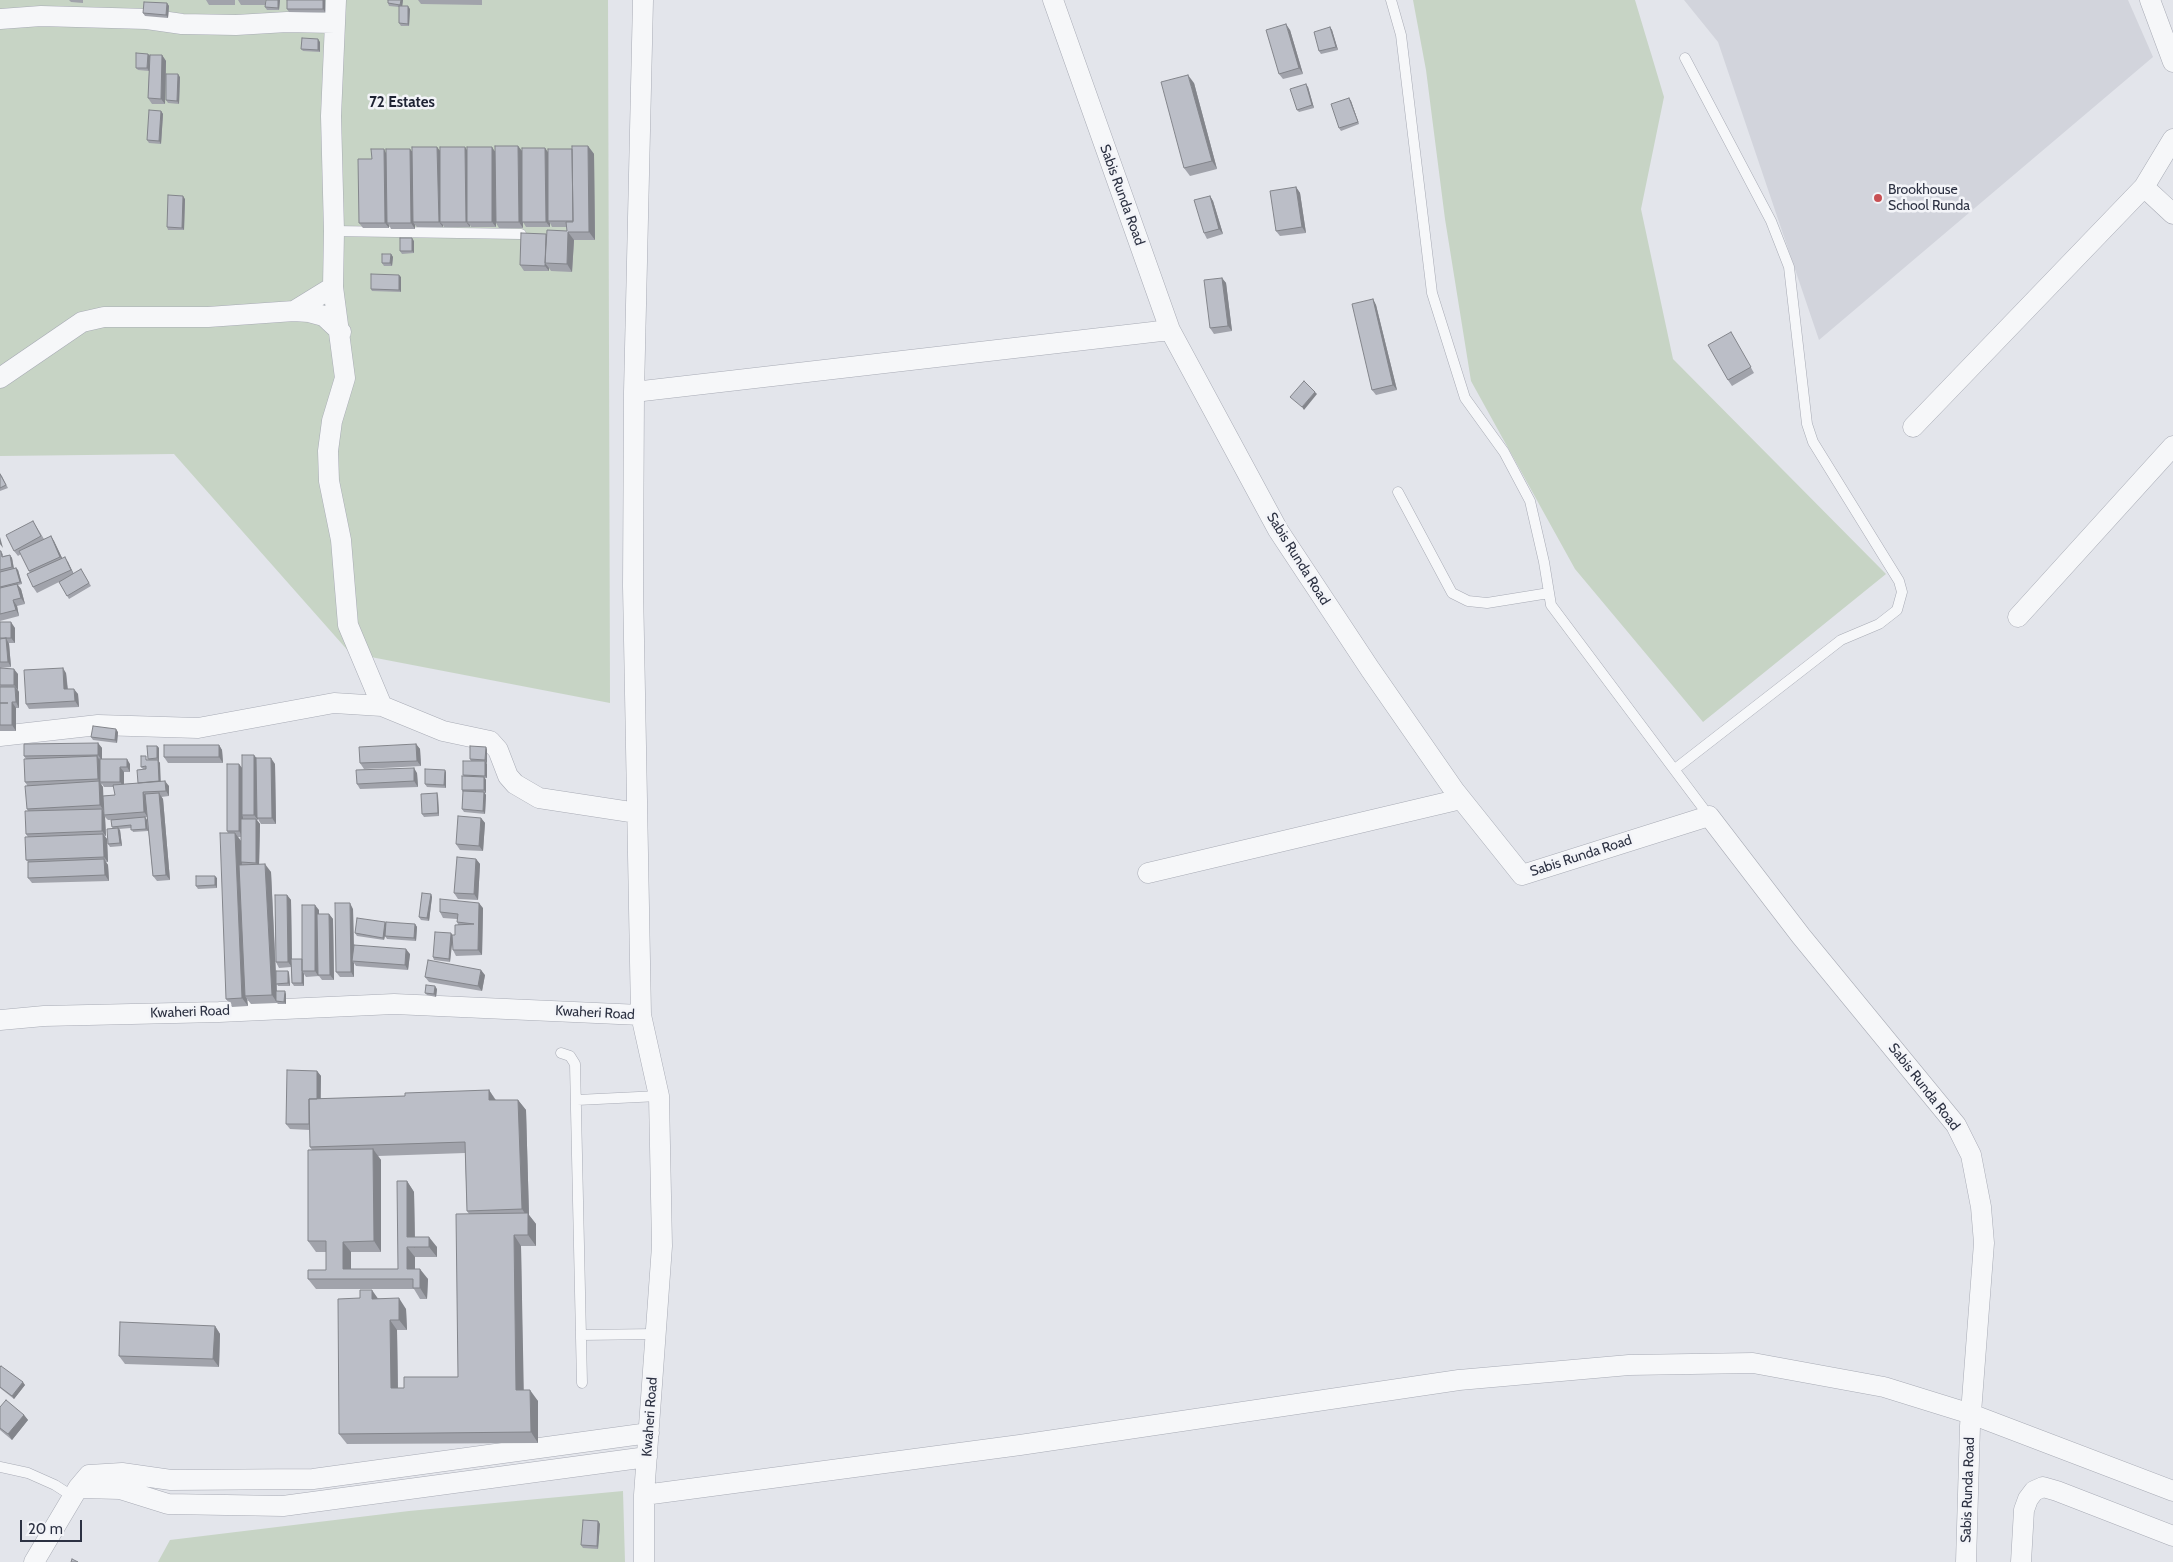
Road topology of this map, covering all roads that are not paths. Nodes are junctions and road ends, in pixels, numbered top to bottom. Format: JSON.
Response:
{"nodes":[{"id":1,"x":336,"y":0,"type":"edge"},
{"id":2,"x":643,"y":0,"type":"edge"},
{"id":3,"x":1053,"y":0,"type":"edge"},
{"id":4,"x":1391,"y":0,"type":"edge"},
{"id":5,"x":2150,"y":0,"type":"edge"},
{"id":6,"x":0,"y":19,"type":"edge"},
{"id":7,"x":335,"y":23,"type":"junction"},
{"id":8,"x":1685,"y":58,"type":"dead end"},
{"id":9,"x":2173,"y":62,"type":"edge"},
{"id":10,"x":2173,"y":139,"type":"edge"},
{"id":11,"x":2144,"y":187,"type":"junction"},
{"id":12,"x":2173,"y":214,"type":"edge"},
{"id":13,"x":334,"y":231,"type":"junction"},
{"id":14,"x":521,"y":234,"type":"edge"},
{"id":15,"x":333,"y":288,"type":"junction"},
{"id":16,"x":294,"y":311,"type":"junction"},
{"id":17,"x":1170,"y":330,"type":"junction"},
{"id":18,"x":341,"y":332,"type":"junction"},
{"id":19,"x":0,"y":378,"type":"edge"},
{"id":20,"x":634,"y":392,"type":"junction"},
{"id":21,"x":1913,"y":427,"type":"dead end"},
{"id":22,"x":2173,"y":446,"type":"edge"},
{"id":23,"x":1398,"y":492,"type":"dead end"},
{"id":24,"x":1549,"y":593,"type":"junction"},
{"id":25,"x":2018,"y":617,"type":"dead end"},
{"id":26,"x":382,"y":706,"type":"junction"},
{"id":27,"x":0,"y":736,"type":"edge"},
{"id":28,"x":1675,"y":769,"type":"junction"},
{"id":29,"x":1461,"y":799,"type":"junction"},
{"id":30,"x":637,"y":813,"type":"junction"},
{"id":31,"x":1709,"y":816,"type":"junction"},
{"id":32,"x":1148,"y":873,"type":"dead end"},
{"id":33,"x":642,"y":1015,"type":"junction"},
{"id":34,"x":0,"y":1020,"type":"edge"},
{"id":35,"x":561,"y":1053,"type":"dead end"},
{"id":36,"x":659,"y":1096,"type":"junction"},
{"id":37,"x":577,"y":1100,"type":"junction"},
{"id":38,"x":656,"y":1334,"type":"junction"},
{"id":39,"x":581,"y":1335,"type":"junction"},
{"id":40,"x":582,"y":1383,"type":"dead end"},
{"id":41,"x":1971,"y":1414,"type":"junction"},
{"id":42,"x":649,"y":1434,"type":"junction"},
{"id":43,"x":647,"y":1457,"type":"junction"},
{"id":44,"x":0,"y":1467,"type":"edge"},
{"id":45,"x":280,"y":1481,"type":"junction"},
{"id":46,"x":2173,"y":1491,"type":"edge"},
{"id":47,"x":75,"y":1492,"type":"junction"},
{"id":48,"x":644,"y":1495,"type":"junction"},
{"id":49,"x":283,"y":1506,"type":"junction"},
{"id":50,"x":2173,"y":1536,"type":"edge"},
{"id":51,"x":34,"y":1562,"type":"edge"},
{"id":52,"x":644,"y":1562,"type":"edge"},
{"id":53,"x":1966,"y":1562,"type":"edge"},
{"id":54,"x":2021,"y":1562,"type":"edge"}],
"edges":[{"from":1,"to":7,"type":"street"},
{"from":2,"to":20,"type":"street"},
{"from":3,"to":17,"type":"street","name":"Sabis Runda Road"},
{"from":4,"to":24,"type":"lane"},
{"from":5,"to":9,"type":"street"},
{"from":6,"to":7,"type":"street"},
{"from":7,"to":13,"type":"street"},
{"from":8,"to":28,"type":"lane"},
{"from":10,"to":11,"type":"street"},
{"from":11,"to":12,"type":"street"},
{"from":11,"to":21,"type":"street"},
{"from":13,"to":14,"type":"lane"},
{"from":13,"to":15,"type":"street"},
{"from":15,"to":16,"type":"street"},
{"from":15,"to":18,"type":"street"},
{"from":16,"to":18,"type":"street"},
{"from":16,"to":19,"type":"street"},
{"from":17,"to":20,"type":"street"},
{"from":17,"to":29,"type":"street","name":"Sabis Runda Road"},
{"from":18,"to":26,"type":"street"},
{"from":20,"to":30,"type":"street"},
{"from":22,"to":25,"type":"street"},
{"from":23,"to":24,"type":"lane"},
{"from":24,"to":28,"type":"lane"},
{"from":26,"to":27,"type":"street"},
{"from":26,"to":30,"type":"street"},
{"from":28,"to":31,"type":"lane"},
{"from":29,"to":31,"type":"street","name":"Sabis Runda Road"},
{"from":29,"to":32,"type":"street"},
{"from":30,"to":33,"type":"street"},
{"from":31,"to":41,"type":"street","name":"Sabis Runda Road"},
{"from":33,"to":34,"type":"street","name":"Kwaheri Road"},
{"from":33,"to":36,"type":"street","name":"Kwaheri Road"},
{"from":35,"to":37,"type":"lane"},
{"from":36,"to":37,"type":"lane"},
{"from":36,"to":38,"type":"street","name":"Kwaheri Road"},
{"from":37,"to":39,"type":"lane"},
{"from":38,"to":39,"type":"lane"},
{"from":38,"to":42,"type":"street","name":"Kwaheri Road"},
{"from":39,"to":40,"type":"lane"},
{"from":41,"to":46,"type":"street"},
{"from":41,"to":48,"type":"street"},
{"from":41,"to":53,"type":"street","name":"Sabis Runda Road"},
{"from":42,"to":43,"type":"street","name":"Kwaheri Road"},
{"from":42,"to":45,"type":"street"},
{"from":43,"to":48,"type":"street","name":"Kwaheri Road"},
{"from":43,"to":49,"type":"street"},
{"from":44,"to":47,"type":"lane"},
{"from":45,"to":47,"type":"street"},
{"from":45,"to":49,"type":"street"},
{"from":47,"to":49,"type":"street"},
{"from":47,"to":51,"type":"street"},
{"from":48,"to":52,"type":"street","name":"Kwaheri Road"},
{"from":50,"to":54,"type":"street"}]}
